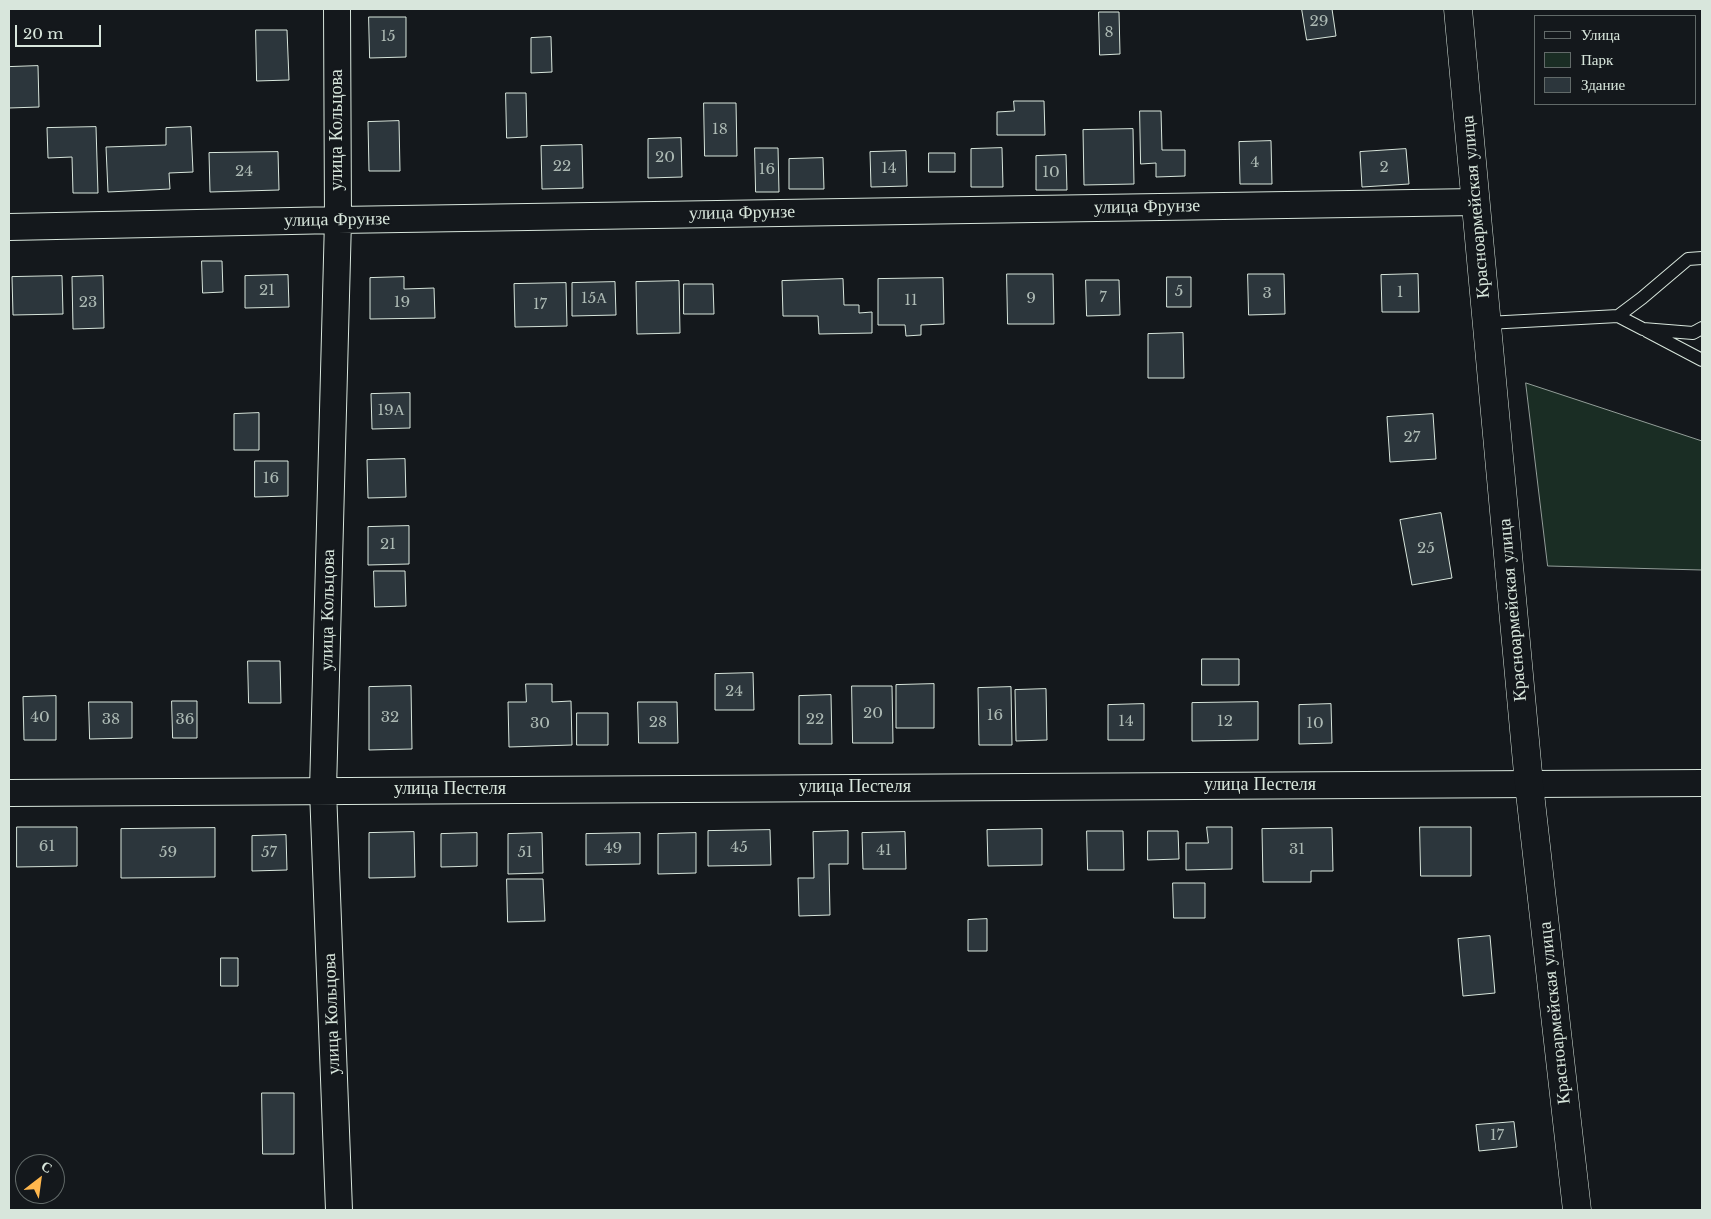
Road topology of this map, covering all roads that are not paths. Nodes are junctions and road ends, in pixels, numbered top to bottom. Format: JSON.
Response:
{"nodes":[{"id":1,"x":337,"y":9,"type":"edge"},
{"id":2,"x":1458,"y":9,"type":"edge"},
{"id":3,"x":1476,"y":202,"type":"junction"},
{"id":4,"x":338,"y":220,"type":"junction"},
{"id":5,"x":9,"y":227,"type":"edge"},
{"id":6,"x":1702,"y":258,"type":"edge"},
{"id":7,"x":1618,"y":316,"type":"junction"},
{"id":8,"x":1486,"y":323,"type":"junction"},
{"id":9,"x":1702,"y":328,"type":"edge"},
{"id":10,"x":1643,"y":329,"type":"junction"},
{"id":11,"x":1702,"y":360,"type":"edge"},
{"id":12,"x":1528,"y":784,"type":"junction"},
{"id":13,"x":1702,"y":784,"type":"edge"},
{"id":14,"x":324,"y":790,"type":"junction"},
{"id":15,"x":9,"y":792,"type":"edge"},
{"id":16,"x":339,"y":1210,"type":"edge"},
{"id":17,"x":1577,"y":1210,"type":"edge"}],
"edges":[{"from":1,"to":4,"type":"street","name":"улица Кольцова"},
{"from":2,"to":3,"type":"main road","name":"Красноармейская улица"},
{"from":3,"to":4,"type":"street","name":"улица Фрунзе"},
{"from":3,"to":8,"type":"main road","name":"Красноармейская улица"},
{"from":4,"to":5,"type":"street","name":"улица Фрунзе"},
{"from":4,"to":14,"type":"street","name":"улица Кольцова"},
{"from":6,"to":7,"type":"lane"},
{"from":7,"to":8,"type":"lane"},
{"from":7,"to":10,"type":"lane"},
{"from":8,"to":12,"type":"main road","name":"Красноармейская улица"},
{"from":9,"to":10,"type":"lane"},
{"from":10,"to":11,"type":"lane"},
{"from":12,"to":13,"type":"street","name":"улица Пестеля"},
{"from":12,"to":14,"type":"street","name":"улица Пестеля"},
{"from":12,"to":17,"type":"main road","name":"Красноармейская улица"},
{"from":14,"to":15,"type":"street","name":"улица Пестеля"},
{"from":14,"to":16,"type":"street","name":"улица Кольцова"}]}
